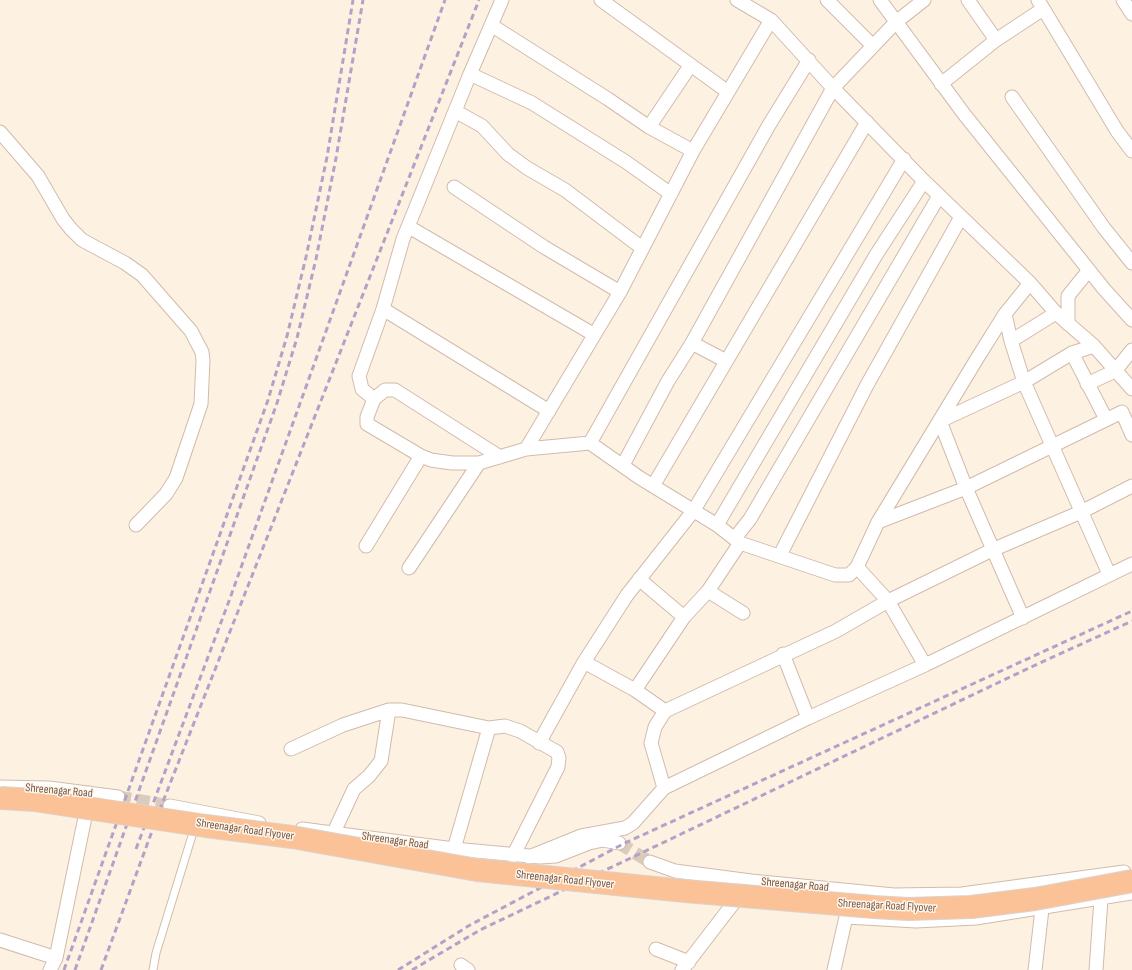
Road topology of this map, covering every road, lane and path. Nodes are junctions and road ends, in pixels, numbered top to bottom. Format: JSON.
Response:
{"nodes":[{"id":1,"x":502,"y":0,"type":"edge"},
{"id":2,"x":601,"y":0,"type":"edge"},
{"id":3,"x":737,"y":0,"type":"edge"},
{"id":4,"x":827,"y":0,"type":"edge"},
{"id":5,"x":880,"y":0,"type":"edge"},
{"id":6,"x":924,"y":0,"type":"edge"},
{"id":7,"x":968,"y":0,"type":"edge"},
{"id":8,"x":1123,"y":0,"type":"edge"},
{"id":9,"x":1041,"y":4,"type":"edge"},
{"id":10,"x":1132,"y":14,"type":"edge"},
{"id":11,"x":771,"y":20,"type":"junction"},
{"id":12,"x":896,"y":22,"type":"junction"},
{"id":13,"x":491,"y":25,"type":"junction"},
{"id":14,"x":996,"y":40,"type":"junction"},
{"id":15,"x":872,"y":44,"type":"junction"},
{"id":16,"x":809,"y":60,"type":"junction"},
{"id":17,"x":690,"y":66,"type":"junction"},
{"id":18,"x":470,"y":74,"type":"junction"},
{"id":19,"x":941,"y":84,"type":"junction"},
{"id":20,"x":832,"y":88,"type":"junction"},
{"id":21,"x":728,"y":92,"type":"junction"},
{"id":22,"x":1012,"y":97,"type":"dead end"},
{"id":23,"x":455,"y":111,"type":"junction"},
{"id":24,"x":867,"y":122,"type":"junction"},
{"id":25,"x":649,"y":127,"type":"junction"},
{"id":26,"x":0,"y":132,"type":"edge"},
{"id":27,"x":693,"y":151,"type":"junction"},
{"id":28,"x":1132,"y":152,"type":"edge"},
{"id":29,"x":904,"y":159,"type":"junction"},
{"id":30,"x":924,"y":181,"type":"junction"},
{"id":31,"x":454,"y":187,"type":"dead end"},
{"id":32,"x":671,"y":194,"type":"junction"},
{"id":33,"x":939,"y":196,"type":"junction"},
{"id":34,"x":961,"y":217,"type":"junction"},
{"id":35,"x":409,"y":227,"type":"junction"},
{"id":36,"x":642,"y":248,"type":"junction"},
{"id":37,"x":1132,"y":263,"type":"edge"},
{"id":38,"x":1089,"y":270,"type":"junction"},
{"id":39,"x":1030,"y":283,"type":"junction"},
{"id":40,"x":620,"y":292,"type":"junction"},
{"id":41,"x":383,"y":309,"type":"junction"},
{"id":42,"x":1056,"y":313,"type":"junction"},
{"id":43,"x":1005,"y":314,"type":"junction"},
{"id":44,"x":1132,"y":320,"type":"edge"},
{"id":45,"x":1068,"y":324,"type":"junction"},
{"id":46,"x":593,"y":334,"type":"junction"},
{"id":47,"x":1011,"y":341,"type":"junction"},
{"id":48,"x":692,"y":343,"type":"junction"},
{"id":49,"x":1094,"y":346,"type":"junction"},
{"id":50,"x":1132,"y":350,"type":"edge"},
{"id":51,"x":1072,"y":353,"type":"junction"},
{"id":52,"x":726,"y":361,"type":"junction"},
{"id":53,"x":1115,"y":371,"type":"junction"},
{"id":54,"x":1024,"y":382,"type":"junction"},
{"id":55,"x":1087,"y":384,"type":"junction"},
{"id":56,"x":1132,"y":389,"type":"edge"},
{"id":57,"x":374,"y":399,"type":"junction"},
{"id":58,"x":549,"y":411,"type":"junction"},
{"id":59,"x":1106,"y":419,"type":"junction"},
{"id":60,"x":940,"y":421,"type":"junction"},
{"id":61,"x":1132,"y":434,"type":"edge"},
{"id":62,"x":590,"y":443,"type":"junction"},
{"id":63,"x":1052,"y":445,"type":"junction"},
{"id":64,"x":526,"y":449,"type":"junction"},
{"id":65,"x":421,"y":456,"type":"junction"},
{"id":66,"x":500,"y":457,"type":"junction"},
{"id":67,"x":479,"y":463,"type":"junction"},
{"id":68,"x":623,"y":465,"type":"junction"},
{"id":69,"x":653,"y":486,"type":"junction"},
{"id":70,"x":1132,"y":486,"type":"edge"},
{"id":71,"x":966,"y":488,"type":"junction"},
{"id":72,"x":694,"y":510,"type":"junction"},
{"id":73,"x":1081,"y":512,"type":"junction"},
{"id":74,"x":878,"y":522,"type":"junction"},
{"id":75,"x":136,"y":525,"type":"dead end"},
{"id":76,"x":717,"y":525,"type":"junction"},
{"id":77,"x":737,"y":540,"type":"junction"},
{"id":78,"x":366,"y":546,"type":"dead end"},
{"id":79,"x":992,"y":550,"type":"junction"},
{"id":80,"x":780,"y":555,"type":"junction"},
{"id":81,"x":1132,"y":564,"type":"edge"},
{"id":82,"x":857,"y":567,"type":"junction"},
{"id":83,"x":409,"y":568,"type":"dead end"},
{"id":84,"x":1109,"y":574,"type":"junction"},
{"id":85,"x":639,"y":579,"type":"junction"},
{"id":86,"x":708,"y":591,"type":"junction"},
{"id":87,"x":888,"y":601,"type":"junction"},
{"id":88,"x":744,"y":613,"type":"dead end"},
{"id":89,"x":684,"y":617,"type":"junction"},
{"id":90,"x":1023,"y":618,"type":"junction"},
{"id":91,"x":783,"y":654,"type":"junction"},
{"id":92,"x":584,"y":662,"type":"junction"},
{"id":93,"x":925,"y":665,"type":"junction"},
{"id":94,"x":635,"y":690,"type":"junction"},
{"id":95,"x":389,"y":710,"type":"junction"},
{"id":96,"x":665,"y":711,"type":"junction"},
{"id":97,"x":808,"y":718,"type":"junction"},
{"id":98,"x":489,"y":728,"type":"junction"},
{"id":99,"x":540,"y":743,"type":"junction"},
{"id":100,"x":291,"y":749,"type":"dead end"},
{"id":101,"x":0,"y":787,"type":"edge"},
{"id":102,"x":664,"y":788,"type":"junction"},
{"id":103,"x":90,"y":793,"type":"junction"},
{"id":104,"x":118,"y":797,"type":"tunnel mouth"},
{"id":105,"x":0,"y":798,"type":"edge"},
{"id":106,"x":170,"y":806,"type":"tunnel mouth"},
{"id":107,"x":0,"y":808,"type":"edge"},
{"id":108,"x":200,"y":811,"type":"junction"},
{"id":109,"x":85,"y":818,"type":"junction"},
{"id":110,"x":334,"y":832,"type":"junction"},
{"id":111,"x":619,"y":843,"type":"tunnel mouth"},
{"id":112,"x":454,"y":849,"type":"junction"},
{"id":113,"x":513,"y":856,"type":"junction"},
{"id":114,"x":529,"y":857,"type":"junction"},
{"id":115,"x":650,"y":862,"type":"tunnel mouth"},
{"id":116,"x":1132,"y":870,"type":"edge"},
{"id":117,"x":751,"y":881,"type":"junction"},
{"id":118,"x":1132,"y":881,"type":"edge"},
{"id":119,"x":852,"y":891,"type":"junction"},
{"id":120,"x":1132,"y":893,"type":"edge"},
{"id":121,"x":1101,"y":899,"type":"junction"},
{"id":122,"x":1042,"y":909,"type":"junction"},
{"id":123,"x":846,"y":916,"type":"junction"},
{"id":124,"x":0,"y":940,"type":"edge"},
{"id":125,"x":656,"y":949,"type":"dead end"},
{"id":126,"x":56,"y":958,"type":"junction"},
{"id":127,"x":686,"y":966,"type":"edge"},
{"id":128,"x":50,"y":970,"type":"edge"},
{"id":129,"x":153,"y":970,"type":"edge"},
{"id":130,"x":834,"y":970,"type":"edge"},
{"id":131,"x":1035,"y":970,"type":"edge"},
{"id":132,"x":1096,"y":970,"type":"edge"}],
"edges":[{"from":1,"to":13,"type":"street"},
{"from":2,"to":17,"type":"street"},
{"from":3,"to":11,"type":"street"},
{"from":4,"to":15,"type":"street"},
{"from":5,"to":12,"type":"street"},
{"from":6,"to":12,"type":"street"},
{"from":7,"to":14,"type":"street"},
{"from":8,"to":10,"type":"street"},
{"from":9,"to":14,"type":"street"},
{"from":9,"to":28,"type":"street"},
{"from":11,"to":16,"type":"street"},
{"from":11,"to":21,"type":"street"},
{"from":12,"to":15,"type":"street"},
{"from":12,"to":19,"type":"street"},
{"from":13,"to":18,"type":"street"},
{"from":13,"to":25,"type":"street"},
{"from":14,"to":19,"type":"street"},
{"from":15,"to":20,"type":"street"},
{"from":16,"to":20,"type":"street"},
{"from":16,"to":62,"type":"street"},
{"from":17,"to":21,"type":"street"},
{"from":17,"to":25,"type":"street"},
{"from":18,"to":23,"type":"street"},
{"from":18,"to":32,"type":"street"},
{"from":19,"to":38,"type":"street"},
{"from":20,"to":24,"type":"street"},
{"from":20,"to":48,"type":"street"},
{"from":21,"to":27,"type":"street"},
{"from":22,"to":37,"type":"street"},
{"from":23,"to":35,"type":"street"},
{"from":23,"to":36,"type":"street"},
{"from":24,"to":29,"type":"street"},
{"from":24,"to":52,"type":"street"},
{"from":25,"to":27,"type":"street"},
{"from":26,"to":75,"type":"street"},
{"from":27,"to":32,"type":"street"},
{"from":29,"to":30,"type":"street"},
{"from":29,"to":72,"type":"street"},
{"from":30,"to":33,"type":"street"},
{"from":30,"to":76,"type":"street"},
{"from":31,"to":40,"type":"street"},
{"from":32,"to":36,"type":"street"},
{"from":33,"to":34,"type":"street"},
{"from":33,"to":77,"type":"street"},
{"from":34,"to":39,"type":"street"},
{"from":34,"to":80,"type":"street"},
{"from":35,"to":41,"type":"street"},
{"from":35,"to":46,"type":"street"},
{"from":36,"to":40,"type":"street"},
{"from":38,"to":44,"type":"street"},
{"from":38,"to":45,"type":"street"},
{"from":39,"to":42,"type":"street"},
{"from":39,"to":43,"type":"street"},
{"from":40,"to":46,"type":"street"},
{"from":41,"to":57,"type":"street"},
{"from":41,"to":58,"type":"street"},
{"from":42,"to":45,"type":"street"},
{"from":42,"to":47,"type":"street"},
{"from":43,"to":47,"type":"street"},
{"from":43,"to":60,"type":"street"},
{"from":45,"to":49,"type":"street"},
{"from":46,"to":58,"type":"street"},
{"from":47,"to":54,"type":"street"},
{"from":48,"to":52,"type":"street"},
{"from":48,"to":68,"type":"street"},
{"from":49,"to":51,"type":"street"},
{"from":49,"to":53,"type":"street"},
{"from":50,"to":53,"type":"street"},
{"from":51,"to":54,"type":"street"},
{"from":51,"to":55,"type":"street"},
{"from":52,"to":69,"type":"street"},
{"from":53,"to":55,"type":"street"},
{"from":53,"to":56,"type":"street"},
{"from":54,"to":60,"type":"street"},
{"from":54,"to":63,"type":"street"},
{"from":55,"to":59,"type":"street"},
{"from":57,"to":65,"type":"street"},
{"from":57,"to":66,"type":"street"},
{"from":58,"to":64,"type":"street"},
{"from":59,"to":61,"type":"street"},
{"from":59,"to":63,"type":"street"},
{"from":60,"to":71,"type":"street"},
{"from":60,"to":74,"type":"street"},
{"from":62,"to":64,"type":"street"},
{"from":62,"to":68,"type":"street"},
{"from":63,"to":71,"type":"street"},
{"from":63,"to":73,"type":"street"},
{"from":64,"to":66,"type":"street"},
{"from":65,"to":67,"type":"street"},
{"from":65,"to":78,"type":"street"},
{"from":66,"to":67,"type":"street"},
{"from":67,"to":83,"type":"street"},
{"from":68,"to":69,"type":"street"},
{"from":69,"to":72,"type":"street"},
{"from":70,"to":73,"type":"street"},
{"from":71,"to":74,"type":"street"},
{"from":71,"to":79,"type":"street"},
{"from":72,"to":76,"type":"street"},
{"from":72,"to":85,"type":"street"},
{"from":73,"to":79,"type":"street"},
{"from":73,"to":84,"type":"street"},
{"from":74,"to":82,"type":"street"},
{"from":76,"to":77,"type":"street"},
{"from":77,"to":80,"type":"street"},
{"from":77,"to":86,"type":"street"},
{"from":79,"to":87,"type":"street"},
{"from":79,"to":90,"type":"street"},
{"from":80,"to":82,"type":"street"},
{"from":81,"to":84,"type":"street"},
{"from":82,"to":87,"type":"street"},
{"from":84,"to":90,"type":"street"},
{"from":85,"to":89,"type":"street"},
{"from":85,"to":92,"type":"street"},
{"from":86,"to":88,"type":"street"},
{"from":86,"to":89,"type":"street"},
{"from":87,"to":91,"type":"street"},
{"from":87,"to":93,"type":"street"},
{"from":89,"to":94,"type":"street"},
{"from":90,"to":93,"type":"street"},
{"from":91,"to":96,"type":"street"},
{"from":91,"to":97,"type":"street"},
{"from":92,"to":94,"type":"street"},
{"from":92,"to":99,"type":"street"},
{"from":93,"to":97,"type":"street"},
{"from":94,"to":96,"type":"street"},
{"from":95,"to":98,"type":"street"},
{"from":95,"to":100,"type":"street"},
{"from":95,"to":110,"type":"street"},
{"from":96,"to":102,"type":"street"},
{"from":97,"to":102,"type":"street"},
{"from":98,"to":99,"type":"street"},
{"from":98,"to":112,"type":"street"},
{"from":99,"to":113,"type":"street"},
{"from":101,"to":103,"type":"street","name":"Shreenagar Road"},
{"from":102,"to":114,"type":"street"},
{"from":103,"to":104,"type":"street","name":"Shreenagar Road"},
{"from":103,"to":109,"type":"street"},
{"from":105,"to":118,"type":"highway","name":"Shreenagar Road Flyover","bridge":true},
{"from":106,"to":108,"type":"street","name":"Shreenagar Road"},
{"from":107,"to":109,"type":"street"},
{"from":108,"to":110,"type":"street","name":"Shreenagar Road"},
{"from":108,"to":129,"type":"lane"},
{"from":109,"to":126,"type":"street"},
{"from":110,"to":112,"type":"street","name":"Shreenagar Road"},
{"from":111,"to":114,"type":"street","name":"Shreenagar Road"},
{"from":112,"to":113,"type":"street","name":"Shreenagar Road"},
{"from":113,"to":114,"type":"street","name":"Shreenagar Road"},
{"from":115,"to":117,"type":"street","name":"Shreenagar Road"},
{"from":116,"to":119,"type":"street","name":"Shreenagar Road"},
{"from":117,"to":119,"type":"street","name":"Shreenagar Road"},
{"from":117,"to":127,"type":"street"},
{"from":119,"to":123,"type":"street"},
{"from":120,"to":121,"type":"street"},
{"from":121,"to":122,"type":"street"},
{"from":121,"to":132,"type":"street"},
{"from":122,"to":123,"type":"street"},
{"from":122,"to":131,"type":"street"},
{"from":123,"to":130,"type":"street"},
{"from":124,"to":126,"type":"street"},
{"from":125,"to":127,"type":"street"},
{"from":126,"to":128,"type":"street"}]}
